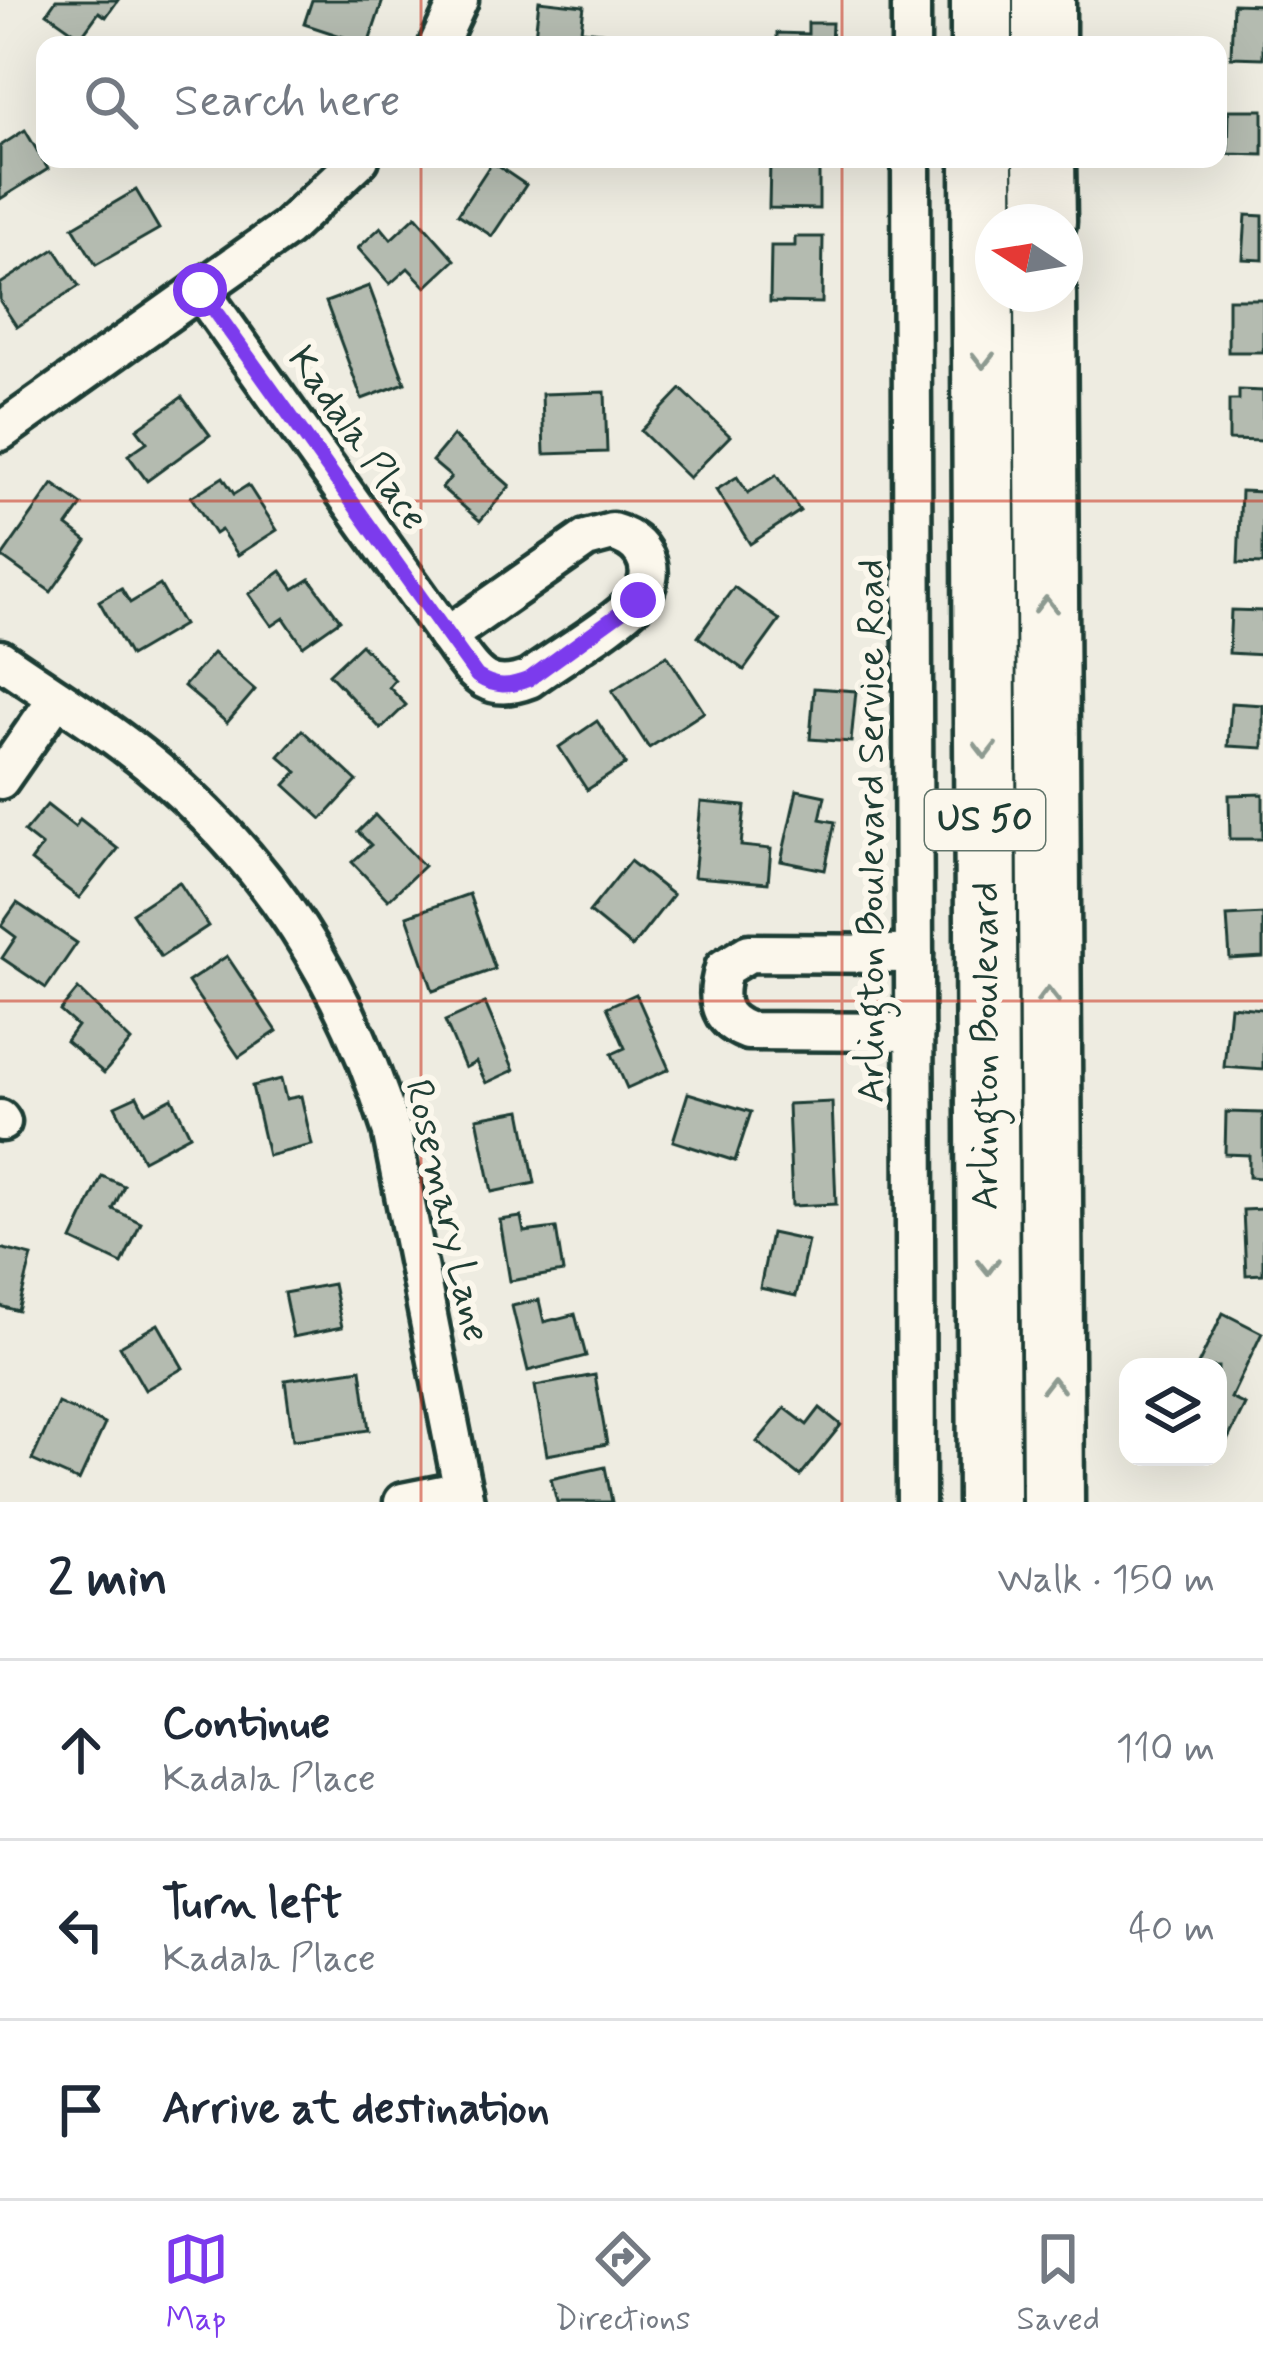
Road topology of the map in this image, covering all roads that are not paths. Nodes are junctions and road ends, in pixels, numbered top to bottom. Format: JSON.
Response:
{"nodes":[{"id":1,"x":459,"y":0,"type":"edge"},
{"id":2,"x":911,"y":0,"type":"edge"},
{"id":3,"x":982,"y":0,"type":"edge"},
{"id":4,"x":1044,"y":0,"type":"edge"},
{"id":5,"x":442,"y":36,"type":"edge"},
{"id":6,"x":911,"y":36,"type":"edge"},
{"id":7,"x":982,"y":36,"type":"edge"},
{"id":8,"x":1044,"y":36,"type":"edge"},
{"id":9,"x":350,"y":168,"type":"edge"},
{"id":10,"x":911,"y":168,"type":"edge"},
{"id":11,"x":982,"y":168,"type":"edge"},
{"id":12,"x":1044,"y":168,"type":"edge"},
{"id":13,"x":1045,"y":204,"type":"edge"},
{"id":14,"x":200,"y":290,"type":"junction"},
{"id":15,"x":1045,"y":312,"type":"edge"},
{"id":16,"x":0,"y":432,"type":"edge"},
{"id":17,"x":447,"y":637,"type":"junction"},
{"id":18,"x":0,"y":659,"type":"edge"},
{"id":19,"x":56,"y":698,"type":"junction"},
{"id":20,"x":0,"y":780,"type":"edge"},
{"id":21,"x":914,"y":954,"type":"junction"},
{"id":22,"x":915,"y":1032,"type":"junction"},
{"id":23,"x":464,"y":1496,"type":"edge"},
{"id":24,"x":403,"y":1502,"type":"edge"},
{"id":25,"x":916,"y":1502,"type":"edge"},
{"id":26,"x":989,"y":1502,"type":"edge"},
{"id":27,"x":1053,"y":1502,"type":"edge"}],
"edges":[{"from":1,"to":5,"type":"street"},
{"from":2,"to":6,"type":"street"},
{"from":3,"to":7,"type":"highway"},
{"from":4,"to":8,"type":"highway"},
{"from":9,"to":14,"type":"street"},
{"from":10,"to":21,"type":"street","name":"Arlington Boulevard Service Road"},
{"from":11,"to":26,"type":"highway","name":"Arlington Boulevard","number":"US 50","one_way":true},
{"from":12,"to":13,"type":"highway"},
{"from":14,"to":16,"type":"street"},
{"from":14,"to":17,"type":"street","name":"Kadala Place"},
{"from":27,"to":15,"type":"highway","name":"Arlington Boulevard","number":"US 50","one_way":true},
{"from":17,"to":17,"type":"street","name":"Kadala Place"},
{"from":18,"to":19,"type":"street","name":"Rosemary Lane"},
{"from":19,"to":20,"type":"street"},
{"from":19,"to":23,"type":"street","name":"Rosemary Lane"},
{"from":21,"to":22,"type":"street","name":"Arlington Boulevard Service Road"},
{"from":21,"to":22,"type":"street"},
{"from":22,"to":25,"type":"street","name":"Arlington Boulevard Service Road"},
{"from":23,"to":24,"type":"street"}]}
